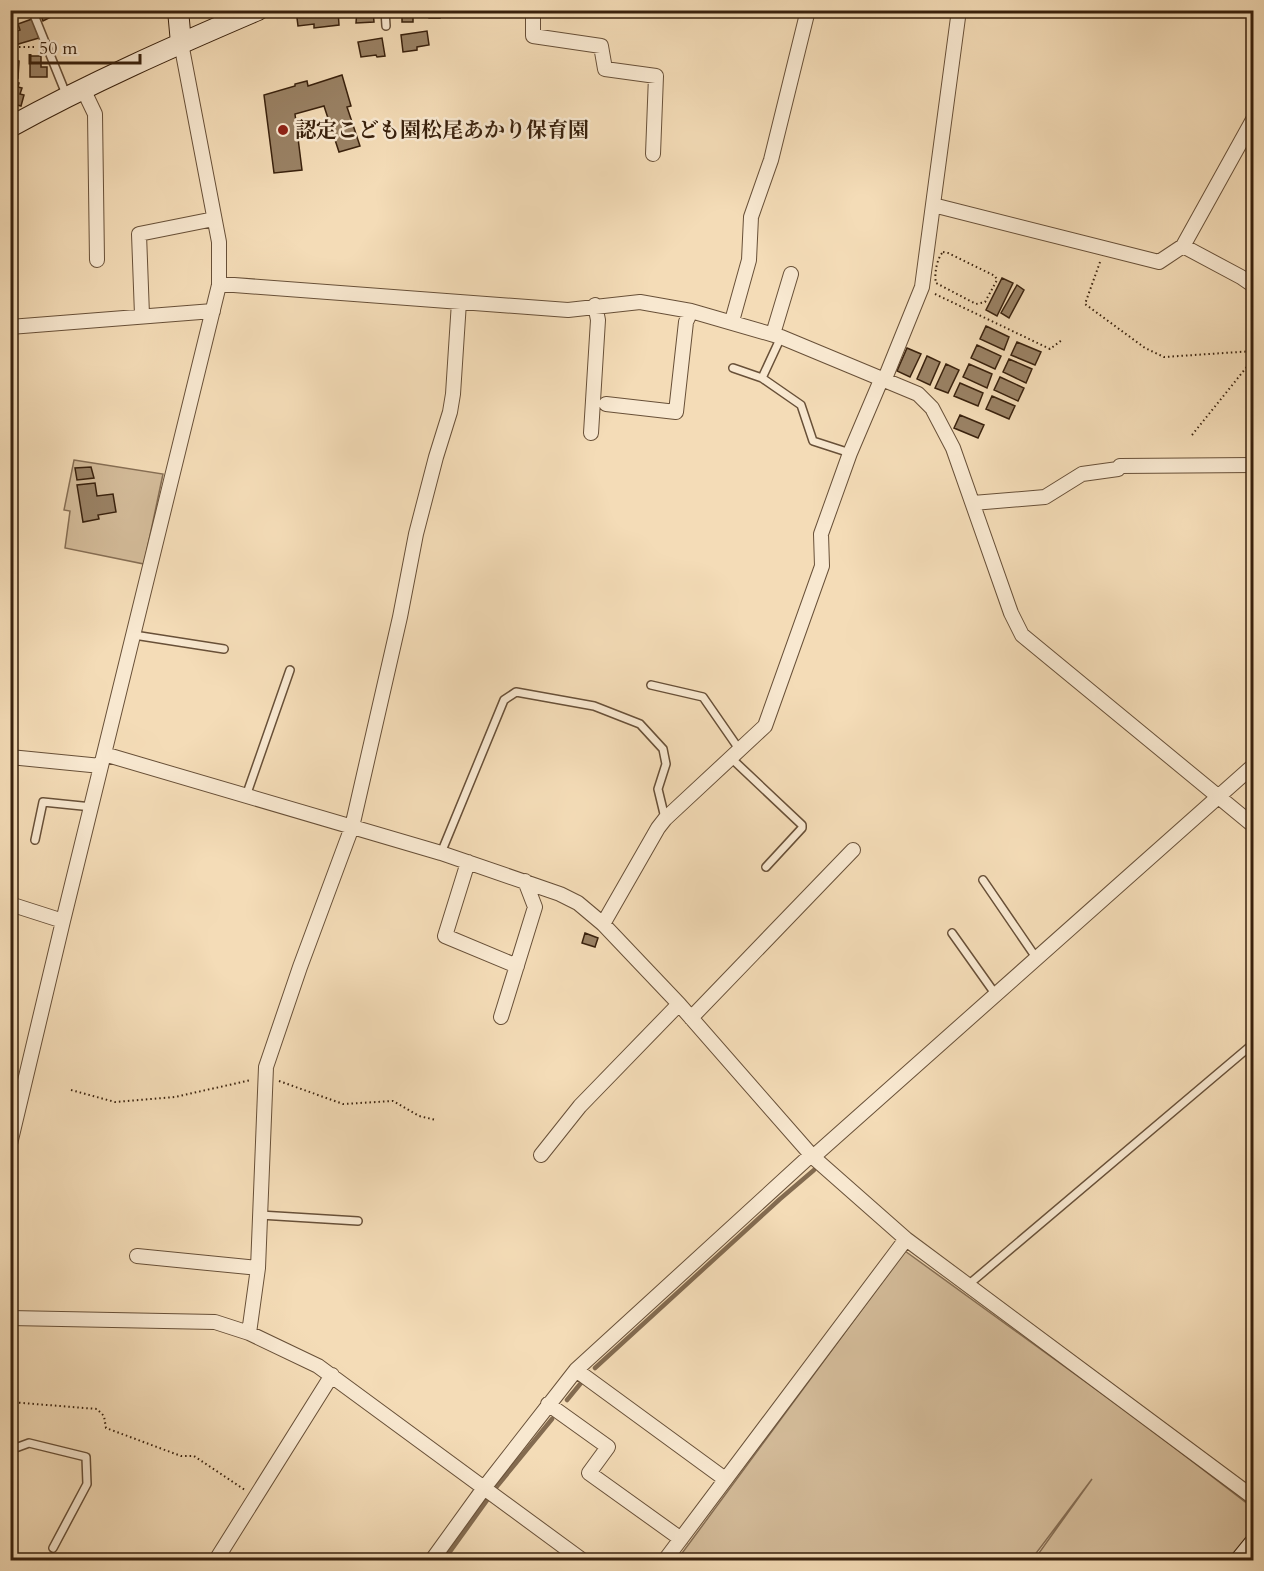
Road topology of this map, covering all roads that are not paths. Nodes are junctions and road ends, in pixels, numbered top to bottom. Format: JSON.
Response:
{"nodes":[{"id":1,"x":32,"y":10,"type":"edge"},
{"id":2,"x":178,"y":10,"type":"edge"},
{"id":3,"x":258,"y":10,"type":"edge"},
{"id":4,"x":385,"y":10,"type":"edge"},
{"id":5,"x":533,"y":10,"type":"edge"},
{"id":6,"x":808,"y":10,"type":"edge"},
{"id":7,"x":959,"y":10,"type":"edge"},
{"id":8,"x":386,"y":26,"type":"dead end"},
{"id":9,"x":181,"y":43,"type":"junction"},
{"id":10,"x":75,"y":94,"type":"junction"},
{"id":11,"x":1254,"y":118,"type":"edge"},
{"id":12,"x":10,"y":128,"type":"edge"},
{"id":13,"x":653,"y":154,"type":"dead end"},
{"id":14,"x":933,"y":205,"type":"junction"},
{"id":15,"x":214,"y":219,"type":"junction"},
{"id":16,"x":1183,"y":246,"type":"junction"},
{"id":17,"x":97,"y":260,"type":"dead end"},
{"id":18,"x":791,"y":274,"type":"dead end"},
{"id":19,"x":219,"y":285,"type":"junction"},
{"id":20,"x":1254,"y":286,"type":"edge"},
{"id":21,"x":459,"y":302,"type":"junction"},
{"id":22,"x":595,"y":305,"type":"junction"},
{"id":23,"x":213,"y":311,"type":"junction"},
{"id":24,"x":691,"y":311,"type":"junction"},
{"id":25,"x":142,"y":315,"type":"junction"},
{"id":26,"x":732,"y":321,"type":"junction"},
{"id":27,"x":10,"y":327,"type":"edge"},
{"id":28,"x":777,"y":335,"type":"junction"},
{"id":29,"x":733,"y":368,"type":"dead end"},
{"id":30,"x":762,"y":378,"type":"junction"},
{"id":31,"x":883,"y":380,"type":"junction"},
{"id":32,"x":606,"y":404,"type":"dead end"},
{"id":33,"x":591,"y":433,"type":"dead end"},
{"id":34,"x":850,"y":453,"type":"junction"},
{"id":35,"x":1254,"y":465,"type":"edge"},
{"id":36,"x":973,"y":503,"type":"junction"},
{"id":37,"x":134,"y":635,"type":"junction"},
{"id":38,"x":224,"y":650,"type":"dead end"},
{"id":39,"x":290,"y":670,"type":"dead end"},
{"id":40,"x":651,"y":686,"type":"dead end"},
{"id":41,"x":735,"y":754,"type":"junction"},
{"id":42,"x":10,"y":757,"type":"edge"},
{"id":43,"x":103,"y":760,"type":"junction"},
{"id":44,"x":1254,"y":765,"type":"edge"},
{"id":45,"x":246,"y":796,"type":"junction"},
{"id":46,"x":1219,"y":796,"type":"junction"},
{"id":47,"x":92,"y":807,"type":"junction"},
{"id":48,"x":665,"y":819,"type":"junction"},
{"id":49,"x":1254,"y":826,"type":"edge"},
{"id":50,"x":352,"y":827,"type":"junction"},
{"id":51,"x":35,"y":840,"type":"dead end"},
{"id":52,"x":853,"y":850,"type":"dead end"},
{"id":53,"x":441,"y":853,"type":"junction"},
{"id":54,"x":468,"y":862,"type":"junction"},
{"id":55,"x":766,"y":867,"type":"dead end"},
{"id":56,"x":983,"y":880,"type":"dead end"},
{"id":57,"x":525,"y":881,"type":"junction"},
{"id":58,"x":10,"y":904,"type":"edge"},
{"id":59,"x":63,"y":921,"type":"junction"},
{"id":60,"x":603,"y":924,"type":"junction"},
{"id":61,"x":952,"y":933,"type":"dead end"},
{"id":62,"x":1036,"y":958,"type":"junction"},
{"id":63,"x":517,"y":966,"type":"junction"},
{"id":64,"x":996,"y":995,"type":"junction"},
{"id":65,"x":679,"y":1004,"type":"junction"},
{"id":66,"x":501,"y":1017,"type":"dead end"},
{"id":67,"x":691,"y":1018,"type":"junction"},
{"id":68,"x":1254,"y":1043,"type":"edge"},
{"id":69,"x":10,"y":1144,"type":"edge"},
{"id":70,"x":542,"y":1155,"type":"dead end"},
{"id":71,"x":812,"y":1156,"type":"junction"},
{"id":72,"x":260,"y":1215,"type":"junction"},
{"id":73,"x":358,"y":1221,"type":"dead end"},
{"id":74,"x":906,"y":1239,"type":"junction"},
{"id":75,"x":137,"y":1256,"type":"dead end"},
{"id":76,"x":258,"y":1268,"type":"junction"},
{"id":77,"x":968,"y":1285,"type":"junction"},
{"id":78,"x":10,"y":1318,"type":"edge"},
{"id":79,"x":249,"y":1333,"type":"junction"},
{"id":80,"x":576,"y":1370,"type":"junction"},
{"id":81,"x":332,"y":1375,"type":"junction"},
{"id":82,"x":548,"y":1404,"type":"junction"},
{"id":83,"x":10,"y":1450,"type":"edge"},
{"id":84,"x":725,"y":1479,"type":"junction"},
{"id":85,"x":490,"y":1492,"type":"junction"},
{"id":86,"x":1254,"y":1498,"type":"edge"},
{"id":87,"x":681,"y":1539,"type":"junction"},
{"id":88,"x":1254,"y":1544,"type":"edge"},
{"id":89,"x":53,"y":1548,"type":"dead end"},
{"id":90,"x":216,"y":1560,"type":"edge"},
{"id":91,"x":432,"y":1560,"type":"edge"},
{"id":92,"x":582,"y":1560,"type":"edge"},
{"id":93,"x":665,"y":1560,"type":"edge"},
{"id":94,"x":1241,"y":1560,"type":"edge"}],
"edges":[{"from":1,"to":10,"type":"lane"},
{"from":2,"to":9,"type":"main road"},
{"from":3,"to":9,"type":"main road"},
{"from":4,"to":8,"type":"lane"},
{"from":5,"to":13,"type":"street"},
{"from":6,"to":26,"type":"street"},
{"from":7,"to":14,"type":"street"},
{"from":9,"to":10,"type":"main road"},
{"from":9,"to":15,"type":"street"},
{"from":10,"to":12,"type":"main road"},
{"from":10,"to":17,"type":"street"},
{"from":11,"to":16,"type":"street"},
{"from":14,"to":16,"type":"street"},
{"from":14,"to":31,"type":"street"},
{"from":15,"to":19,"type":"street"},
{"from":15,"to":25,"type":"street"},
{"from":16,"to":20,"type":"street"},
{"from":18,"to":28,"type":"street"},
{"from":19,"to":21,"type":"street"},
{"from":19,"to":23,"type":"street"},
{"from":21,"to":22,"type":"street"},
{"from":21,"to":50,"type":"street"},
{"from":22,"to":24,"type":"street"},
{"from":22,"to":33,"type":"street"},
{"from":23,"to":25,"type":"street"},
{"from":23,"to":37,"type":"street"},
{"from":24,"to":26,"type":"street"},
{"from":24,"to":32,"type":"street"},
{"from":25,"to":27,"type":"street"},
{"from":26,"to":28,"type":"street"},
{"from":28,"to":30,"type":"lane"},
{"from":28,"to":31,"type":"street"},
{"from":29,"to":30,"type":"lane"},
{"from":30,"to":34,"type":"lane"},
{"from":31,"to":34,"type":"street"},
{"from":31,"to":36,"type":"street"},
{"from":34,"to":41,"type":"street"},
{"from":35,"to":36,"type":"street"},
{"from":36,"to":46,"type":"street"},
{"from":37,"to":38,"type":"lane"},
{"from":37,"to":43,"type":"street"},
{"from":39,"to":45,"type":"lane"},
{"from":40,"to":41,"type":"lane"},
{"from":41,"to":48,"type":"street"},
{"from":41,"to":55,"type":"lane"},
{"from":42,"to":43,"type":"street"},
{"from":43,"to":45,"type":"street"},
{"from":43,"to":47,"type":"street"},
{"from":44,"to":46,"type":"street"},
{"from":45,"to":50,"type":"street"},
{"from":46,"to":49,"type":"street"},
{"from":46,"to":62,"type":"street"},
{"from":47,"to":51,"type":"lane"},
{"from":47,"to":59,"type":"street"},
{"from":48,"to":53,"type":"lane"},
{"from":48,"to":60,"type":"street"},
{"from":50,"to":53,"type":"street"},
{"from":50,"to":72,"type":"street"},
{"from":52,"to":67,"type":"street"},
{"from":53,"to":54,"type":"street"},
{"from":54,"to":57,"type":"street"},
{"from":54,"to":63,"type":"street"},
{"from":56,"to":62,"type":"lane"},
{"from":57,"to":60,"type":"street"},
{"from":57,"to":63,"type":"street"},
{"from":58,"to":59,"type":"street"},
{"from":59,"to":69,"type":"street"},
{"from":60,"to":65,"type":"street"},
{"from":61,"to":64,"type":"lane"},
{"from":62,"to":64,"type":"street"},
{"from":63,"to":66,"type":"street"},
{"from":64,"to":71,"type":"street"},
{"from":65,"to":67,"type":"street"},
{"from":65,"to":70,"type":"street"},
{"from":67,"to":71,"type":"street"},
{"from":68,"to":77,"type":"lane"},
{"from":71,"to":74,"type":"street"},
{"from":71,"to":80,"type":"street"},
{"from":72,"to":73,"type":"lane"},
{"from":72,"to":76,"type":"street"},
{"from":74,"to":77,"type":"street"},
{"from":74,"to":84,"type":"street"},
{"from":75,"to":76,"type":"street"},
{"from":76,"to":79,"type":"street"},
{"from":77,"to":86,"type":"street"},
{"from":78,"to":79,"type":"street"},
{"from":79,"to":81,"type":"street"},
{"from":80,"to":82,"type":"street"},
{"from":80,"to":84,"type":"street"},
{"from":81,"to":85,"type":"street"},
{"from":81,"to":90,"type":"street"},
{"from":82,"to":85,"type":"street"},
{"from":82,"to":87,"type":"street"},
{"from":83,"to":89,"type":"lane"},
{"from":84,"to":87,"type":"street"},
{"from":85,"to":91,"type":"street"},
{"from":85,"to":92,"type":"street"},
{"from":87,"to":93,"type":"street"},
{"from":88,"to":94,"type":"main road"}]}
